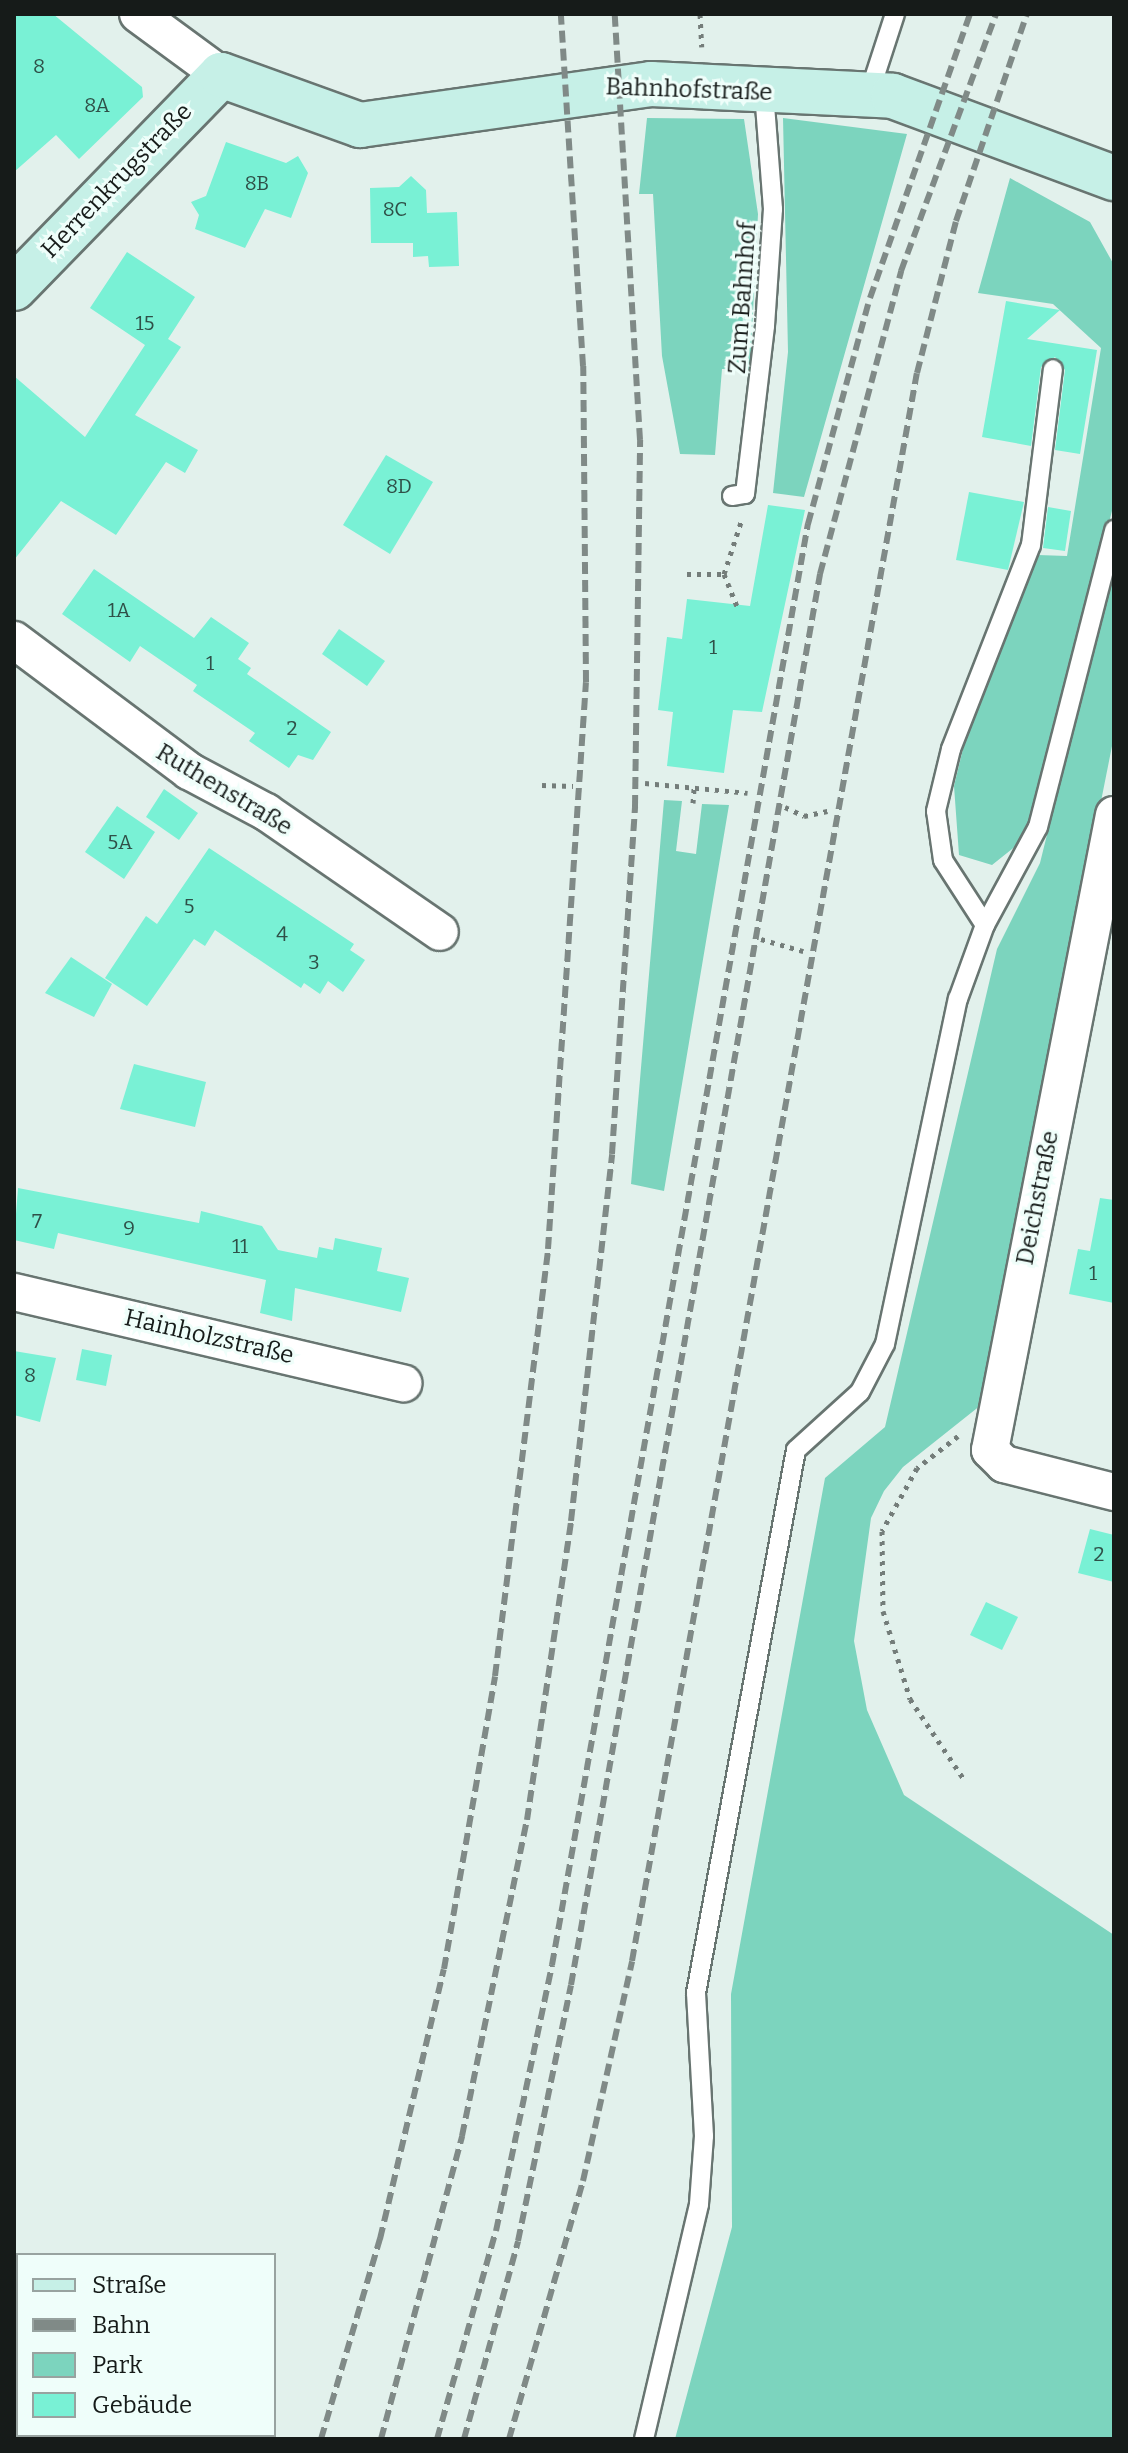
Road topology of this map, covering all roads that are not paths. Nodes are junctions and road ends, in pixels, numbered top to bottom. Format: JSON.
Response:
{"nodes":[{"id":1,"x":138,"y":14,"type":"edge"},
{"id":2,"x":895,"y":14,"type":"edge"},
{"id":3,"x":221,"y":75,"type":"junction"},
{"id":4,"x":764,"y":91,"type":"junction"},
{"id":5,"x":868,"y":96,"type":"junction"},
{"id":6,"x":1114,"y":178,"type":"edge"},
{"id":7,"x":14,"y":288,"type":"edge"},
{"id":8,"x":1053,"y":369,"type":"dead end"},
{"id":9,"x":738,"y":495,"type":"road end"},
{"id":10,"x":1114,"y":530,"type":"edge"},
{"id":11,"x":14,"y":640,"type":"edge"},
{"id":12,"x":1114,"y":815,"type":"edge"},
{"id":13,"x":1106,"y":904,"type":"edge"},
{"id":14,"x":985,"y":925,"type":"junction"},
{"id":15,"x":440,"y":932,"type":"dead end"},
{"id":16,"x":14,"y":1292,"type":"edge"},
{"id":17,"x":403,"y":1383,"type":"dead end"},
{"id":18,"x":1114,"y":1492,"type":"edge"},
{"id":19,"x":644,"y":2439,"type":"edge"}],
"edges":[{"from":1,"to":3,"type":"street","name":"Bahnhofstraße"},
{"from":2,"to":5,"type":"lane"},
{"from":3,"to":4,"type":"street","name":"Bahnhofstraße"},
{"from":3,"to":7,"type":"street","name":"Herrenkrugstraße"},
{"from":4,"to":5,"type":"street","name":"Bahnhofstraße"},
{"from":4,"to":9,"type":"lane","name":"Zum Bahnhof"},
{"from":5,"to":6,"type":"street","name":"Bahnhofstraße"},
{"from":8,"to":14,"type":"lane"},
{"from":10,"to":14,"type":"lane"},
{"from":11,"to":15,"type":"street","name":"Ruthenstraße"},
{"from":12,"to":13,"type":"street","name":"Deichstraße"},
{"from":13,"to":18,"type":"street","name":"Deichstraße"},
{"from":14,"to":19,"type":"lane"},
{"from":16,"to":17,"type":"street","name":"Hainholzstraße"}]}
